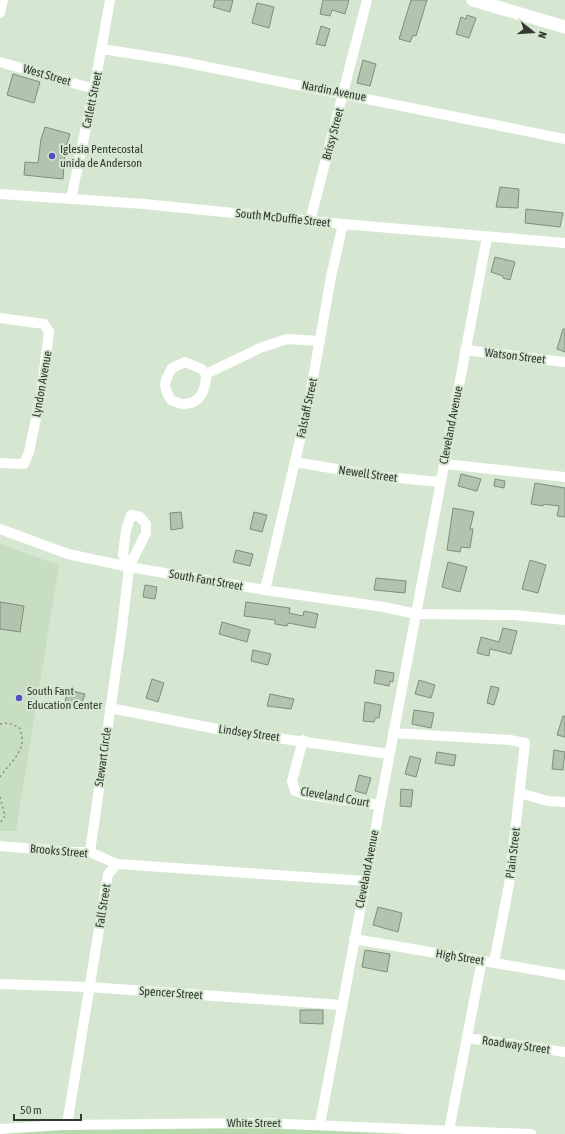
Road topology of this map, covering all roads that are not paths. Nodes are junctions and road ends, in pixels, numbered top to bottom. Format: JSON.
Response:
{"nodes":[{"id":1,"x":4,"y":0,"type":"edge"},
{"id":2,"x":110,"y":0,"type":"edge"},
{"id":3,"x":367,"y":0,"type":"edge"},
{"id":4,"x":473,"y":0,"type":"edge"},
{"id":5,"x":0,"y":13,"type":"edge"},
{"id":6,"x":565,"y":27,"type":"edge"},
{"id":7,"x":102,"y":49,"type":"junction"},
{"id":8,"x":0,"y":62,"type":"edge"},
{"id":9,"x":94,"y":89,"type":"junction"},
{"id":10,"x":343,"y":93,"type":"junction"},
{"id":11,"x":565,"y":139,"type":"edge"},
{"id":12,"x":0,"y":194,"type":"edge"},
{"id":13,"x":71,"y":199,"type":"junction"},
{"id":14,"x":310,"y":221,"type":"junction"},
{"id":15,"x":343,"y":224,"type":"junction"},
{"id":16,"x":487,"y":237,"type":"junction"},
{"id":17,"x":565,"y":244,"type":"edge"},
{"id":18,"x":0,"y":318,"type":"edge"},
{"id":19,"x":320,"y":342,"type":"junction"},
{"id":20,"x":466,"y":350,"type":"junction"},
{"id":21,"x":565,"y":362,"type":"edge"},
{"id":22,"x":206,"y":374,"type":"junction"},
{"id":23,"x":295,"y":462,"type":"junction"},
{"id":24,"x":0,"y":463,"type":"edge"},
{"id":25,"x":444,"y":464,"type":"junction"},
{"id":26,"x":565,"y":477,"type":"edge"},
{"id":27,"x":440,"y":482,"type":"junction"},
{"id":28,"x":0,"y":529,"type":"edge"},
{"id":29,"x":129,"y":567,"type":"junction"},
{"id":30,"x":265,"y":590,"type":"junction"},
{"id":31,"x":416,"y":614,"type":"junction"},
{"id":32,"x":565,"y":620,"type":"edge"},
{"id":33,"x":110,"y":708,"type":"junction"},
{"id":34,"x":393,"y":733,"type":"junction"},
{"id":35,"x":303,"y":740,"type":"junction"},
{"id":36,"x":389,"y":754,"type":"junction"},
{"id":37,"x":520,"y":793,"type":"junction"},
{"id":38,"x":565,"y":802,"type":"edge"},
{"id":39,"x":379,"y":805,"type":"junction"},
{"id":40,"x":0,"y":846,"type":"edge"},
{"id":41,"x":90,"y":852,"type":"junction"},
{"id":42,"x":117,"y":864,"type":"junction"},
{"id":43,"x":365,"y":881,"type":"junction"},
{"id":44,"x":354,"y":939,"type":"junction"},
{"id":45,"x":482,"y":960,"type":"junction"},
{"id":46,"x":494,"y":962,"type":"junction"},
{"id":47,"x":565,"y":975,"type":"edge"},
{"id":48,"x":0,"y":984,"type":"edge"},
{"id":49,"x":89,"y":987,"type":"junction"},
{"id":50,"x":342,"y":1005,"type":"junction"},
{"id":51,"x":467,"y":1038,"type":"junction"},
{"id":52,"x":565,"y":1052,"type":"edge"},
{"id":53,"x":320,"y":1124,"type":"junction"},
{"id":54,"x":67,"y":1125,"type":"junction"},
{"id":55,"x":0,"y":1129,"type":"edge"},
{"id":56,"x":449,"y":1130,"type":"junction"},
{"id":57,"x":532,"y":1134,"type":"edge"}],
"edges":[{"from":1,"to":5,"type":"street"},
{"from":2,"to":7,"type":"street","name":"Catlett Street"},
{"from":3,"to":10,"type":"street","name":"Brissy Street"},
{"from":4,"to":6,"type":"main road"},
{"from":7,"to":9,"type":"street","name":"Catlett Street"},
{"from":7,"to":10,"type":"street","name":"Nardin Avenue"},
{"from":8,"to":9,"type":"street","name":"West Street"},
{"from":9,"to":13,"type":"street","name":"Catlett Street"},
{"from":10,"to":11,"type":"street","name":"Nardin Avenue"},
{"from":10,"to":14,"type":"street","name":"Brissy Street"},
{"from":12,"to":13,"type":"street","name":"South McDuffie Street"},
{"from":13,"to":14,"type":"street","name":"South McDuffie Street"},
{"from":14,"to":15,"type":"street","name":"South McDuffie Street"},
{"from":15,"to":16,"type":"street","name":"South McDuffie Street"},
{"from":15,"to":19,"type":"street","name":"Falstaff Street"},
{"from":16,"to":17,"type":"street","name":"South McDuffie Street"},
{"from":16,"to":20,"type":"street","name":"Cleveland Avenue"},
{"from":18,"to":24,"type":"street","name":"Lyndon Avenue"},
{"from":19,"to":22,"type":"street"},
{"from":19,"to":23,"type":"street","name":"Falstaff Street"},
{"from":20,"to":21,"type":"street","name":"Watson Street"},
{"from":20,"to":25,"type":"street","name":"Cleveland Avenue"},
{"from":22,"to":22,"type":"street"},
{"from":23,"to":27,"type":"street","name":"Newell Street"},
{"from":23,"to":30,"type":"street","name":"Falstaff Street"},
{"from":25,"to":26,"type":"street"},
{"from":25,"to":27,"type":"street","name":"Cleveland Avenue"},
{"from":27,"to":31,"type":"street","name":"Cleveland Avenue"},
{"from":28,"to":29,"type":"street","name":"South Fant Street"},
{"from":29,"to":30,"type":"street","name":"South Fant Street"},
{"from":29,"to":33,"type":"street","name":"Stewart Circle"},
{"from":30,"to":31,"type":"street","name":"South Fant Street"},
{"from":31,"to":32,"type":"street"},
{"from":31,"to":34,"type":"street","name":"Cleveland Avenue"},
{"from":33,"to":35,"type":"street","name":"Lindsey Street"},
{"from":33,"to":41,"type":"street","name":"Stewart Circle"},
{"from":34,"to":36,"type":"street","name":"Cleveland Avenue"},
{"from":34,"to":37,"type":"street","name":"Plain Street"},
{"from":35,"to":36,"type":"street","name":"Lindsey Street"},
{"from":35,"to":39,"type":"street","name":"Cleveland Court"},
{"from":36,"to":39,"type":"street","name":"Cleveland Avenue"},
{"from":37,"to":38,"type":"street"},
{"from":37,"to":46,"type":"street","name":"Plain Street"},
{"from":39,"to":43,"type":"street","name":"Cleveland Avenue"},
{"from":40,"to":41,"type":"street","name":"Brooks Street"},
{"from":41,"to":42,"type":"street","name":"Brooks Street"},
{"from":42,"to":43,"type":"street"},
{"from":42,"to":49,"type":"street","name":"Fall Street"},
{"from":43,"to":44,"type":"street","name":"Cleveland Avenue"},
{"from":44,"to":45,"type":"street","name":"High Street"},
{"from":44,"to":50,"type":"street","name":"Cleveland Avenue"},
{"from":45,"to":46,"type":"street","name":"High Street"},
{"from":45,"to":51,"type":"street"},
{"from":46,"to":47,"type":"street","name":"High Street"},
{"from":48,"to":49,"type":"street","name":"Spencer Street"},
{"from":49,"to":50,"type":"street","name":"Spencer Street"},
{"from":49,"to":54,"type":"street","name":"Fall Street"},
{"from":50,"to":53,"type":"street","name":"Cleveland Avenue"},
{"from":51,"to":52,"type":"street","name":"Roadway Street"},
{"from":51,"to":56,"type":"street"},
{"from":53,"to":54,"type":"street","name":"White Street"},
{"from":53,"to":56,"type":"street","name":"White Street"},
{"from":54,"to":55,"type":"street","name":"White Street"},
{"from":56,"to":57,"type":"street","name":"White Street"}]}
